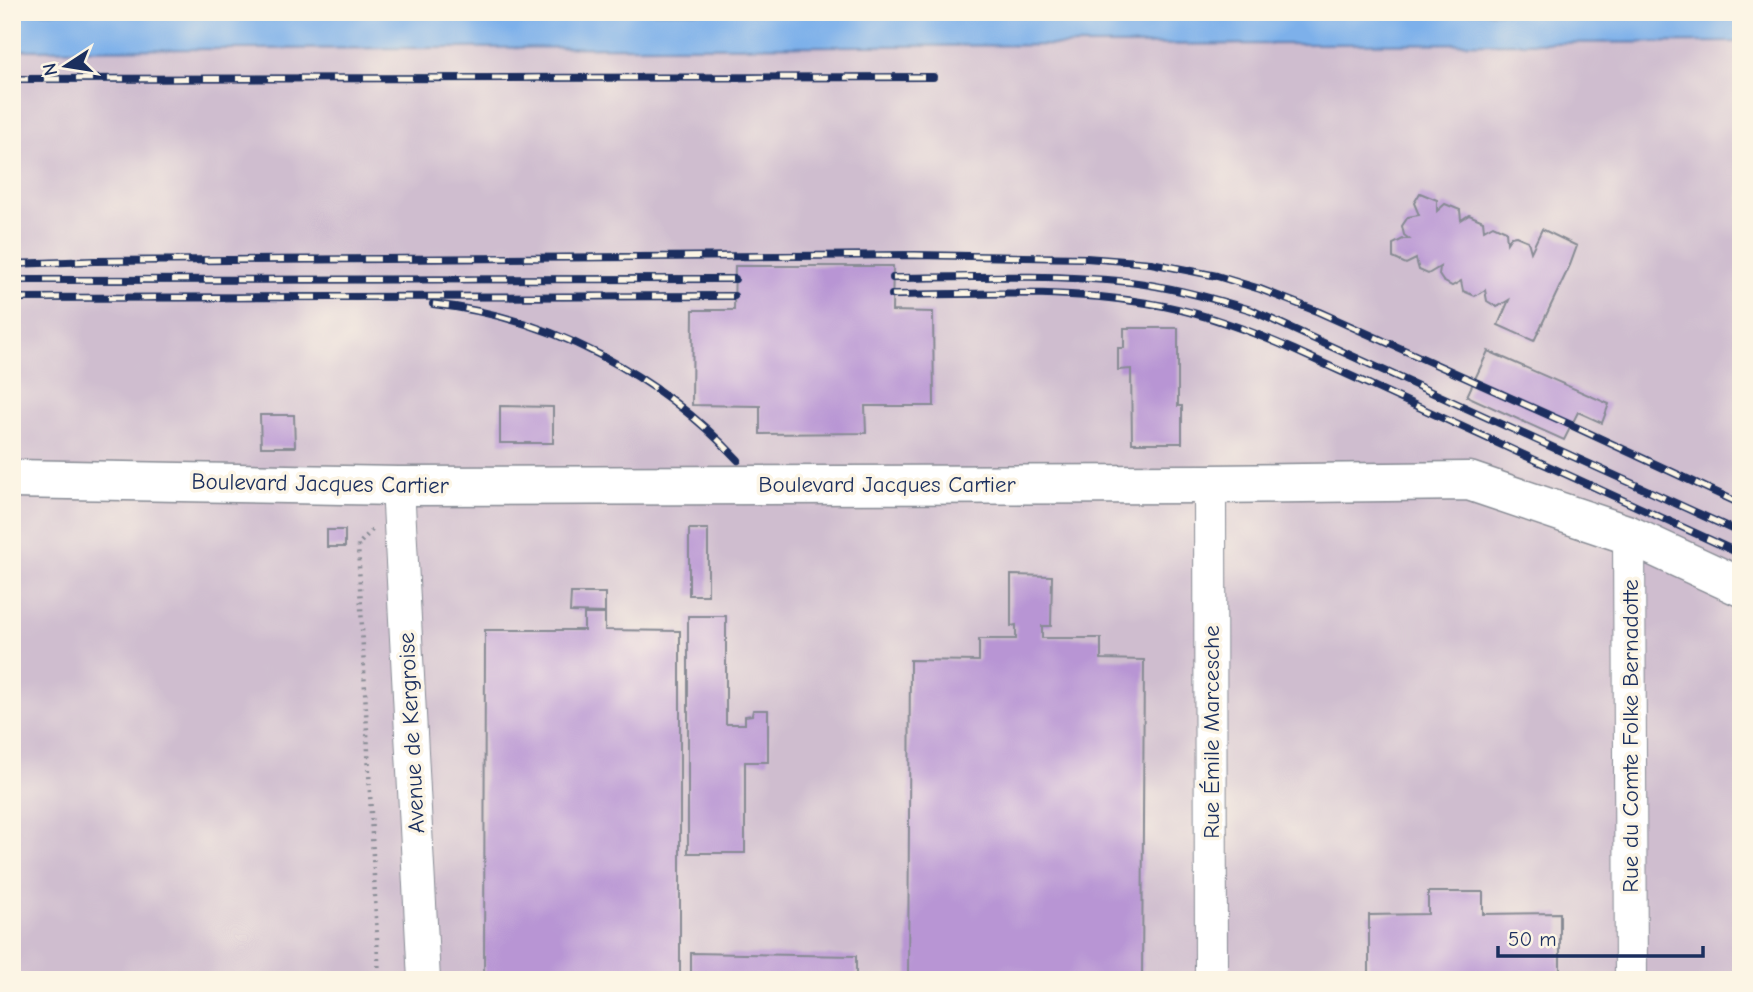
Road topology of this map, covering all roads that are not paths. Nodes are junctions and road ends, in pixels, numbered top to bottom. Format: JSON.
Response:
{"nodes":[{"id":1,"x":12,"y":479,"type":"edge"},
{"id":2,"x":1210,"y":484,"type":"junction"},
{"id":3,"x":398,"y":493,"type":"junction"},
{"id":4,"x":1629,"y":535,"type":"junction"},
{"id":5,"x":1741,"y":587,"type":"edge"},
{"id":6,"x":424,"y":980,"type":"edge"},
{"id":7,"x":1211,"y":980,"type":"edge"},
{"id":8,"x":1631,"y":980,"type":"edge"}],
"edges":[{"from":1,"to":3,"type":"street","name":"Boulevard Jacques Cartier"},
{"from":2,"to":3,"type":"street","name":"Boulevard Jacques Cartier"},
{"from":2,"to":4,"type":"street","name":"Boulevard Jacques Cartier"},
{"from":2,"to":7,"type":"street","name":"Rue Émile Marcesche"},
{"from":3,"to":6,"type":"street","name":"Avenue de Kergroise"},
{"from":4,"to":5,"type":"street","name":"Boulevard Jacques Cartier"},
{"from":4,"to":8,"type":"street","name":"Rue du Comte Folke Bernadotte"}]}
